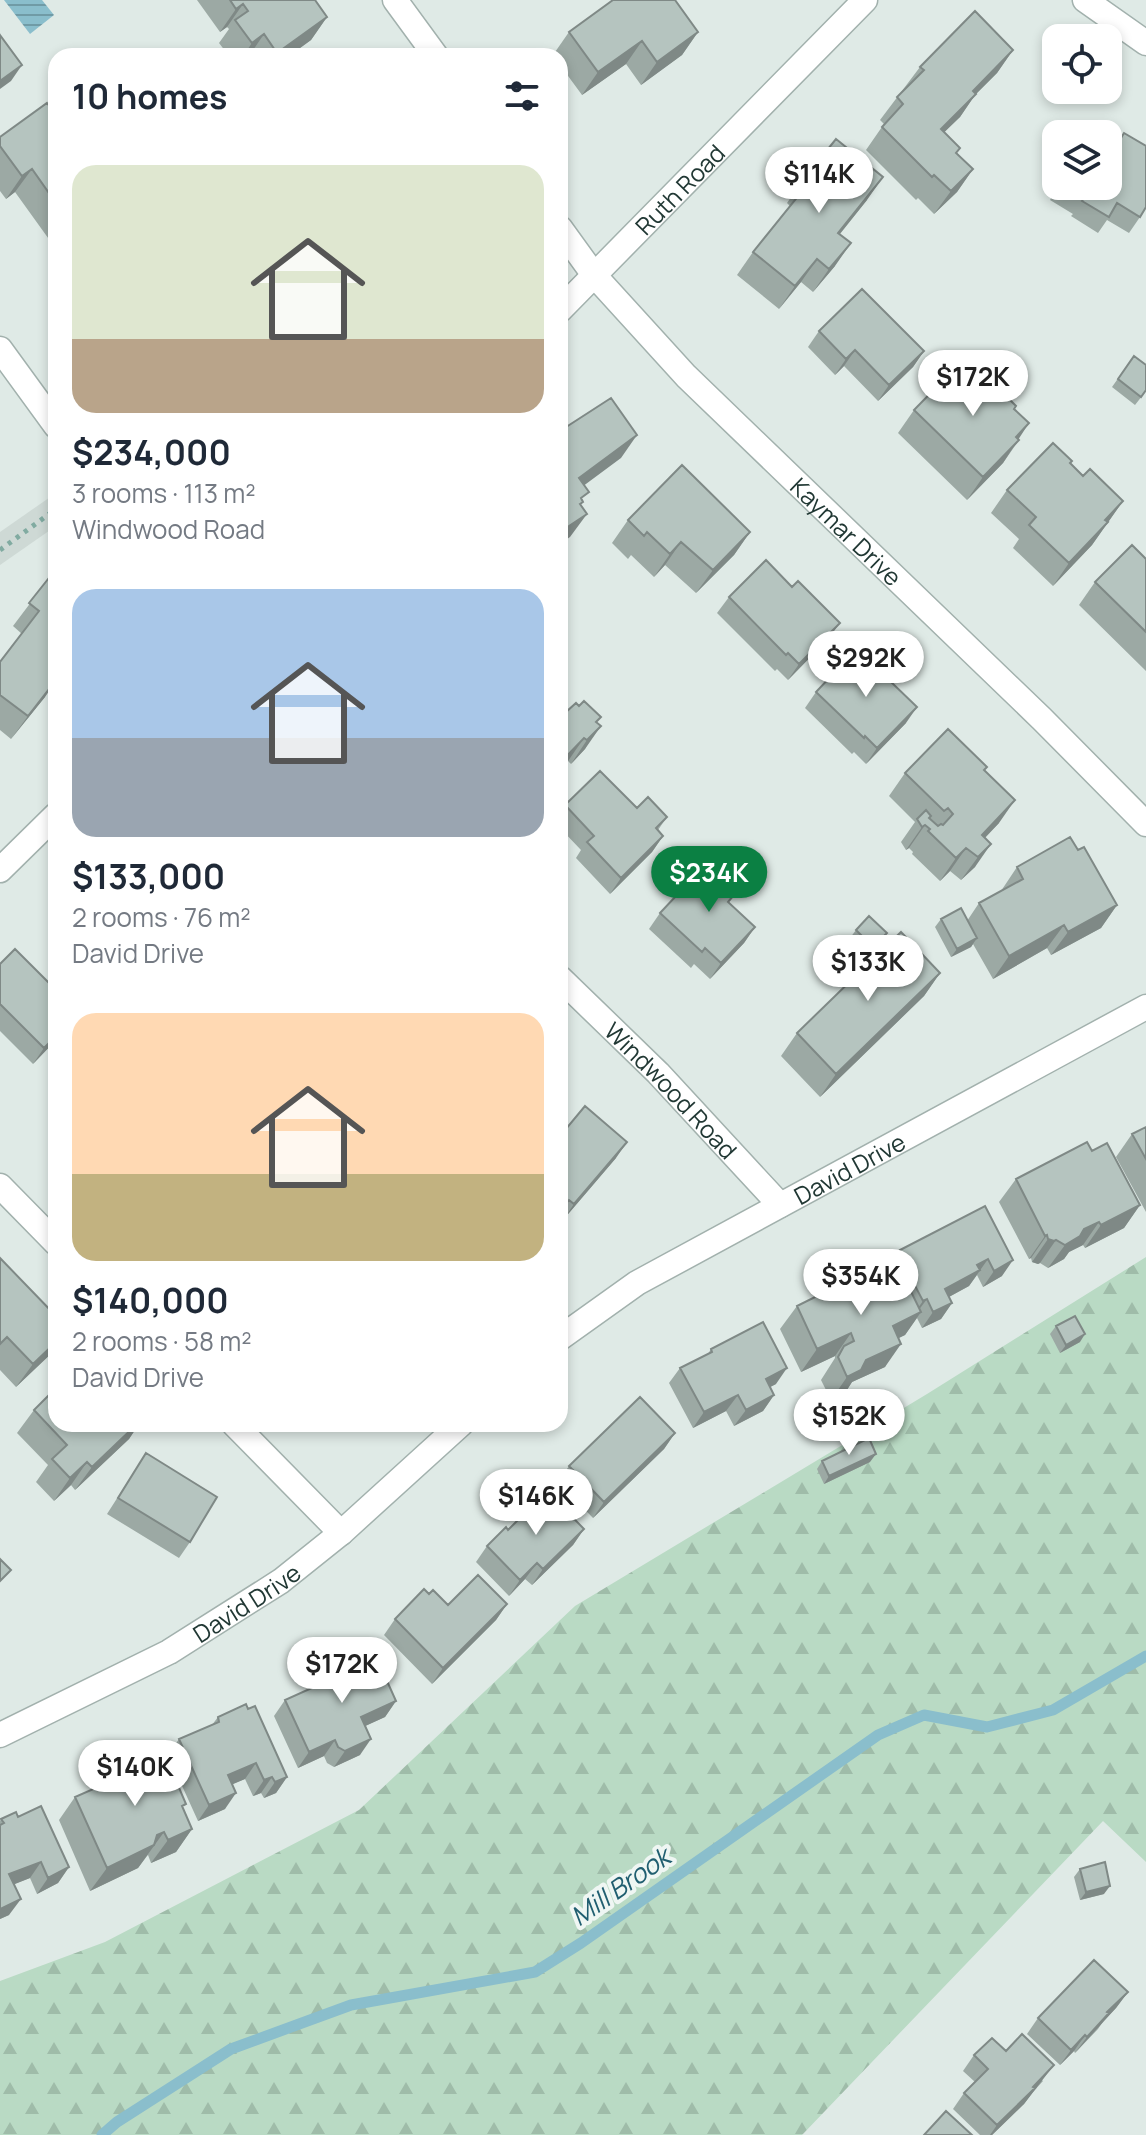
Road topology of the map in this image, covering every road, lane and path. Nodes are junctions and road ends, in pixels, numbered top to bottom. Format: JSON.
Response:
{"nodes":[{"id":1,"x":395,"y":0,"type":"edge"},
{"id":2,"x":865,"y":0,"type":"edge"},
{"id":3,"x":1085,"y":0,"type":"edge"},
{"id":4,"x":1146,"y":43,"type":"edge"},
{"id":5,"x":430,"y":48,"type":"edge"},
{"id":6,"x":568,"y":239,"type":"edge"},
{"id":7,"x":594,"y":275,"type":"junction"},
{"id":8,"x":568,"y":302,"type":"edge"},
{"id":9,"x":0,"y":349,"type":"edge"},
{"id":10,"x":48,"y":415,"type":"edge"},
{"id":11,"x":48,"y":515,"type":"edge"},
{"id":12,"x":0,"y":550,"type":"edge"},
{"id":13,"x":48,"y":823,"type":"edge"},
{"id":14,"x":1146,"y":824,"type":"edge"},
{"id":15,"x":0,"y":870,"type":"edge"},
{"id":16,"x":568,"y":986,"type":"edge"},
{"id":17,"x":1146,"y":1007,"type":"edge"},
{"id":18,"x":0,"y":1186,"type":"edge"},
{"id":19,"x":780,"y":1205,"type":"junction"},
{"id":20,"x":48,"y":1235,"type":"edge"},
{"id":21,"x":568,"y":1332,"type":"edge"},
{"id":22,"x":242,"y":1432,"type":"edge"},
{"id":23,"x":452,"y":1432,"type":"edge"},
{"id":24,"x":341,"y":1533,"type":"junction"},
{"id":25,"x":0,"y":1735,"type":"edge"}],
"edges":[{"from":1,"to":5,"type":"street"},
{"from":2,"to":7,"type":"street","name":"Ruth Road"},
{"from":3,"to":4,"type":"street"},
{"from":6,"to":7,"type":"street","name":"Kaymar Drive"},
{"from":7,"to":8,"type":"street","name":"Ruth Road"},
{"from":7,"to":14,"type":"street","name":"Kaymar Drive"},
{"from":9,"to":10,"type":"street"},
{"from":11,"to":12,"type":"path"},
{"from":13,"to":15,"type":"street"},
{"from":16,"to":19,"type":"street","name":"Windwood Road"},
{"from":17,"to":19,"type":"street","name":"David Drive"},
{"from":18,"to":20,"type":"street"},
{"from":19,"to":21,"type":"street","name":"David Drive"},
{"from":22,"to":24,"type":"street"},
{"from":23,"to":24,"type":"street","name":"David Drive"},
{"from":24,"to":25,"type":"street","name":"David Drive"}]}
